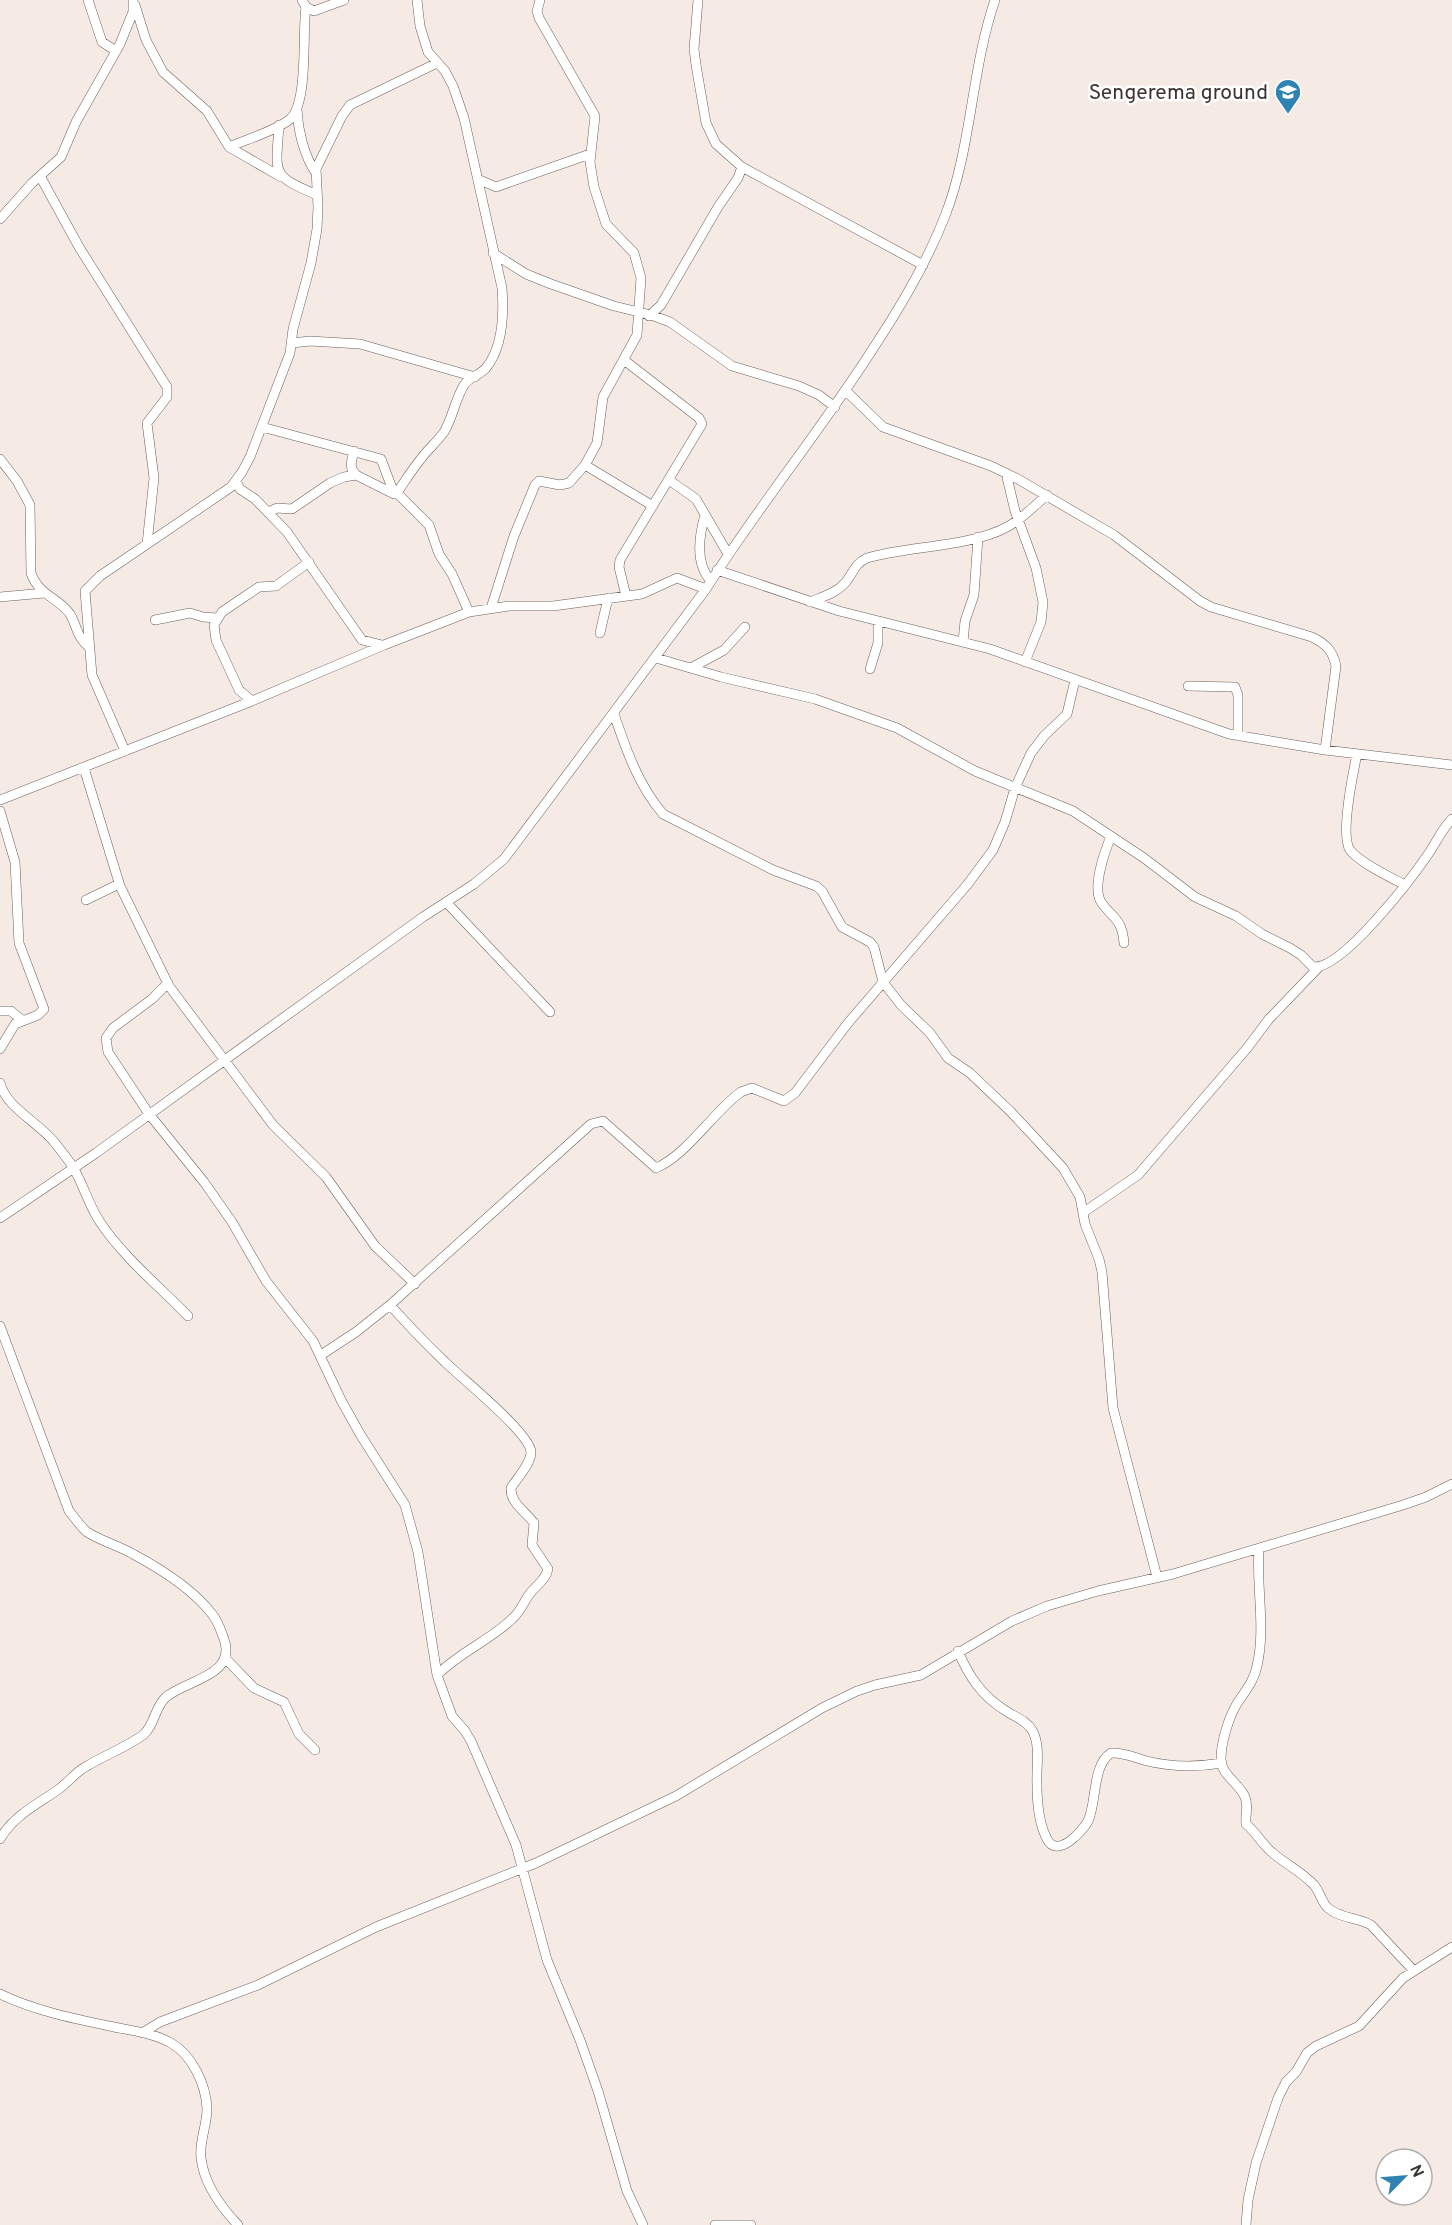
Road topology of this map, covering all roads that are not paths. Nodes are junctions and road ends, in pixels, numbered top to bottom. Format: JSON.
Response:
{"nodes":[{"id":1,"x":88,"y":0,"type":"edge"},
{"id":2,"x":344,"y":0,"type":"edge"},
{"id":3,"x":417,"y":0,"type":"edge"},
{"id":4,"x":540,"y":0,"type":"edge"},
{"id":5,"x":698,"y":0,"type":"edge"},
{"id":6,"x":995,"y":0,"type":"edge"},
{"id":7,"x":304,"y":3,"type":"edge"},
{"id":8,"x":116,"y":51,"type":"junction"},
{"id":9,"x":437,"y":63,"type":"junction"},
{"id":10,"x":297,"y":108,"type":"junction"},
{"id":11,"x":279,"y":125,"type":"junction"},
{"id":12,"x":229,"y":147,"type":"junction"},
{"id":13,"x":590,"y":154,"type":"junction"},
{"id":14,"x":742,"y":167,"type":"junction"},
{"id":15,"x":316,"y":173,"type":"junction"},
{"id":16,"x":40,"y":176,"type":"junction"},
{"id":17,"x":281,"y":177,"type":"junction"},
{"id":18,"x":480,"y":180,"type":"junction"},
{"id":19,"x":317,"y":195,"type":"junction"},
{"id":20,"x":0,"y":219,"type":"edge"},
{"id":21,"x":494,"y":253,"type":"junction"},
{"id":22,"x":923,"y":265,"type":"junction"},
{"id":23,"x":651,"y":315,"type":"junction"},
{"id":24,"x":639,"y":318,"type":"junction"},
{"id":25,"x":292,"y":343,"type":"junction"},
{"id":26,"x":624,"y":360,"type":"junction"},
{"id":27,"x":475,"y":377,"type":"junction"},
{"id":28,"x":846,"y":392,"type":"junction"},
{"id":29,"x":835,"y":407,"type":"junction"},
{"id":30,"x":262,"y":427,"type":"junction"},
{"id":31,"x":354,"y":451,"type":"junction"},
{"id":32,"x":0,"y":459,"type":"edge"},
{"id":33,"x":585,"y":465,"type":"junction"},
{"id":34,"x":1006,"y":473,"type":"junction"},
{"id":35,"x":356,"y":475,"type":"junction"},
{"id":36,"x":669,"y":480,"type":"junction"},
{"id":37,"x":236,"y":481,"type":"junction"},
{"id":38,"x":397,"y":495,"type":"junction"},
{"id":39,"x":1047,"y":495,"type":"junction"},
{"id":40,"x":653,"y":506,"type":"junction"},
{"id":41,"x":268,"y":512,"type":"junction"},
{"id":42,"x":705,"y":515,"type":"junction"},
{"id":43,"x":1018,"y":520,"type":"junction"},
{"id":44,"x":978,"y":537,"type":"junction"},
{"id":45,"x":147,"y":544,"type":"junction"},
{"id":46,"x":728,"y":554,"type":"junction"},
{"id":47,"x":309,"y":562,"type":"junction"},
{"id":48,"x":717,"y":570,"type":"junction"},
{"id":49,"x":708,"y":585,"type":"junction"},
{"id":50,"x":44,"y":593,"type":"junction"},
{"id":51,"x":626,"y":596,"type":"junction"},
{"id":52,"x":0,"y":597,"type":"edge"},
{"id":53,"x":608,"y":598,"type":"junction"},
{"id":54,"x":810,"y":602,"type":"junction"},
{"id":55,"x":490,"y":608,"type":"junction"},
{"id":56,"x":469,"y":612,"type":"junction"},
{"id":57,"x":217,"y":618,"type":"junction"},
{"id":58,"x":155,"y":620,"type":"dead end"},
{"id":59,"x":878,"y":621,"type":"junction"},
{"id":60,"x":745,"y":627,"type":"dead end"},
{"id":61,"x":600,"y":633,"type":"dead end"},
{"id":62,"x":362,"y":640,"type":"junction"},
{"id":63,"x":963,"y":642,"type":"junction"},
{"id":64,"x":384,"y":645,"type":"junction"},
{"id":65,"x":89,"y":646,"type":"junction"},
{"id":66,"x":358,"y":656,"type":"junction"},
{"id":67,"x":656,"y":658,"type":"junction"},
{"id":68,"x":1025,"y":662,"type":"junction"},
{"id":69,"x":692,"y":668,"type":"junction"},
{"id":70,"x":870,"y":669,"type":"dead end"},
{"id":71,"x":1075,"y":680,"type":"junction"},
{"id":72,"x":1188,"y":686,"type":"dead end"},
{"id":73,"x":239,"y":690,"type":"junction"},
{"id":74,"x":252,"y":701,"type":"junction"},
{"id":75,"x":232,"y":709,"type":"junction"},
{"id":76,"x":614,"y":714,"type":"junction"},
{"id":77,"x":1238,"y":735,"type":"junction"},
{"id":78,"x":1325,"y":750,"type":"junction"},
{"id":79,"x":125,"y":751,"type":"junction"},
{"id":80,"x":1357,"y":754,"type":"junction"},
{"id":81,"x":1452,"y":765,"type":"edge"},
{"id":82,"x":84,"y":768,"type":"junction"},
{"id":83,"x":1015,"y":788,"type":"junction"},
{"id":84,"x":0,"y":800,"type":"edge"},
{"id":85,"x":0,"y":812,"type":"edge"},
{"id":86,"x":1452,"y":819,"type":"edge"},
{"id":87,"x":1111,"y":836,"type":"junction"},
{"id":88,"x":119,"y":884,"type":"junction"},
{"id":89,"x":1405,"y":885,"type":"junction"},
{"id":90,"x":86,"y":900,"type":"dead end"},
{"id":91,"x":446,"y":902,"type":"junction"},
{"id":92,"x":1124,"y":943,"type":"dead end"},
{"id":93,"x":1319,"y":967,"type":"junction"},
{"id":94,"x":883,"y":982,"type":"junction"},
{"id":95,"x":168,"y":983,"type":"junction"},
{"id":96,"x":0,"y":1011,"type":"edge"},
{"id":97,"x":550,"y":1012,"type":"dead end"},
{"id":98,"x":22,"y":1020,"type":"junction"},
{"id":99,"x":0,"y":1049,"type":"edge"},
{"id":100,"x":225,"y":1060,"type":"junction"},
{"id":101,"x":0,"y":1083,"type":"edge"},
{"id":102,"x":149,"y":1114,"type":"junction"},
{"id":103,"x":74,"y":1168,"type":"junction"},
{"id":104,"x":1084,"y":1212,"type":"junction"},
{"id":105,"x":0,"y":1218,"type":"edge"},
{"id":106,"x":415,"y":1284,"type":"junction"},
{"id":107,"x":390,"y":1305,"type":"junction"},
{"id":108,"x":188,"y":1316,"type":"dead end"},
{"id":109,"x":0,"y":1326,"type":"edge"},
{"id":110,"x":321,"y":1355,"type":"junction"},
{"id":111,"x":1452,"y":1484,"type":"edge"},
{"id":112,"x":1259,"y":1548,"type":"junction"},
{"id":113,"x":1157,"y":1577,"type":"junction"},
{"id":114,"x":958,"y":1651,"type":"junction"},
{"id":115,"x":225,"y":1658,"type":"junction"},
{"id":116,"x":437,"y":1675,"type":"junction"},
{"id":117,"x":315,"y":1750,"type":"dead end"},
{"id":118,"x":1222,"y":1763,"type":"junction"},
{"id":119,"x":0,"y":1839,"type":"edge"},
{"id":120,"x":523,"y":1867,"type":"junction"},
{"id":121,"x":1452,"y":1947,"type":"edge"},
{"id":122,"x":1414,"y":1971,"type":"junction"},
{"id":123,"x":0,"y":1994,"type":"edge"},
{"id":124,"x":142,"y":2033,"type":"junction"},
{"id":125,"x":238,"y":2225,"type":"edge"},
{"id":126,"x":644,"y":2225,"type":"edge"},
{"id":127,"x":715,"y":2225,"type":"edge"},
{"id":128,"x":752,"y":2225,"type":"edge"},
{"id":129,"x":1246,"y":2225,"type":"edge"}],
"edges":[{"from":1,"to":8,"type":"street"},
{"from":2,"to":7,"type":"street"},
{"from":3,"to":9,"type":"street"},
{"from":4,"to":13,"type":"street"},
{"from":5,"to":14,"type":"street"},
{"from":6,"to":22,"type":"street"},
{"from":7,"to":10,"type":"street"},
{"from":8,"to":12,"type":"street"},
{"from":8,"to":16,"type":"street"},
{"from":9,"to":15,"type":"street"},
{"from":9,"to":18,"type":"street"},
{"from":10,"to":11,"type":"street"},
{"from":10,"to":15,"type":"street"},
{"from":11,"to":12,"type":"street"},
{"from":11,"to":17,"type":"street"},
{"from":12,"to":17,"type":"street"},
{"from":13,"to":18,"type":"street"},
{"from":13,"to":24,"type":"street"},
{"from":14,"to":22,"type":"street"},
{"from":14,"to":23,"type":"street"},
{"from":15,"to":19,"type":"street"},
{"from":16,"to":20,"type":"street"},
{"from":16,"to":45,"type":"street"},
{"from":17,"to":19,"type":"street"},
{"from":18,"to":21,"type":"street"},
{"from":19,"to":25,"type":"street"},
{"from":21,"to":24,"type":"street"},
{"from":21,"to":27,"type":"street"},
{"from":22,"to":28,"type":"street"},
{"from":23,"to":24,"type":"street"},
{"from":23,"to":29,"type":"street"},
{"from":24,"to":26,"type":"street"},
{"from":25,"to":27,"type":"street"},
{"from":25,"to":30,"type":"street"},
{"from":26,"to":33,"type":"street"},
{"from":26,"to":36,"type":"street"},
{"from":27,"to":38,"type":"street"},
{"from":28,"to":29,"type":"street"},
{"from":28,"to":34,"type":"street"},
{"from":29,"to":46,"type":"street"},
{"from":30,"to":31,"type":"street"},
{"from":30,"to":37,"type":"street"},
{"from":31,"to":35,"type":"street"},
{"from":31,"to":38,"type":"street"},
{"from":32,"to":50,"type":"street"},
{"from":33,"to":40,"type":"street"},
{"from":33,"to":55,"type":"street"},
{"from":34,"to":39,"type":"street"},
{"from":34,"to":43,"type":"street"},
{"from":35,"to":38,"type":"street"},
{"from":35,"to":41,"type":"street"},
{"from":36,"to":40,"type":"street"},
{"from":36,"to":42,"type":"street"},
{"from":37,"to":41,"type":"street"},
{"from":37,"to":45,"type":"street"},
{"from":38,"to":56,"type":"street"},
{"from":39,"to":43,"type":"street"},
{"from":39,"to":78,"type":"street"},
{"from":40,"to":51,"type":"street"},
{"from":41,"to":47,"type":"street"},
{"from":42,"to":46,"type":"street"},
{"from":42,"to":49,"type":"street"},
{"from":43,"to":44,"type":"street"},
{"from":43,"to":68,"type":"street"},
{"from":44,"to":54,"type":"street"},
{"from":44,"to":63,"type":"street"},
{"from":45,"to":65,"type":"street"},
{"from":46,"to":48,"type":"street"},
{"from":47,"to":57,"type":"street"},
{"from":47,"to":62,"type":"street"},
{"from":48,"to":49,"type":"street"},
{"from":48,"to":54,"type":"street"},
{"from":49,"to":51,"type":"street"},
{"from":49,"to":67,"type":"street"},
{"from":50,"to":52,"type":"street"},
{"from":50,"to":65,"type":"street"},
{"from":51,"to":53,"type":"street"},
{"from":53,"to":55,"type":"street"},
{"from":53,"to":61,"type":"street"},
{"from":54,"to":59,"type":"street"},
{"from":55,"to":56,"type":"street"},
{"from":56,"to":64,"type":"street"},
{"from":57,"to":58,"type":"street"},
{"from":57,"to":73,"type":"street"},
{"from":59,"to":63,"type":"street"},
{"from":59,"to":70,"type":"street"},
{"from":60,"to":69,"type":"street"},
{"from":62,"to":64,"type":"street"},
{"from":62,"to":66,"type":"street"},
{"from":63,"to":68,"type":"street"},
{"from":64,"to":66,"type":"street"},
{"from":65,"to":79,"type":"street"},
{"from":66,"to":74,"type":"street"},
{"from":67,"to":69,"type":"street"},
{"from":67,"to":76,"type":"street"},
{"from":68,"to":71,"type":"street"},
{"from":69,"to":83,"type":"street"},
{"from":71,"to":77,"type":"street"},
{"from":71,"to":83,"type":"street"},
{"from":72,"to":77,"type":"street"},
{"from":73,"to":74,"type":"street"},
{"from":73,"to":75,"type":"street"},
{"from":74,"to":75,"type":"street"},
{"from":75,"to":79,"type":"street"},
{"from":76,"to":91,"type":"street"},
{"from":76,"to":94,"type":"street"},
{"from":77,"to":78,"type":"street"},
{"from":78,"to":80,"type":"street"},
{"from":79,"to":82,"type":"street"},
{"from":80,"to":81,"type":"street"},
{"from":80,"to":89,"type":"street"},
{"from":82,"to":84,"type":"street"},
{"from":82,"to":88,"type":"street"},
{"from":83,"to":87,"type":"street"},
{"from":83,"to":94,"type":"street"},
{"from":85,"to":98,"type":"street"},
{"from":86,"to":89,"type":"street"},
{"from":87,"to":92,"type":"street"},
{"from":87,"to":93,"type":"street"},
{"from":88,"to":90,"type":"street"},
{"from":88,"to":95,"type":"street"},
{"from":89,"to":93,"type":"street"},
{"from":91,"to":97,"type":"street"},
{"from":91,"to":100,"type":"street"},
{"from":93,"to":104,"type":"street"},
{"from":94,"to":104,"type":"street"},
{"from":94,"to":106,"type":"street"},
{"from":95,"to":100,"type":"street"},
{"from":95,"to":102,"type":"street"},
{"from":96,"to":98,"type":"street"},
{"from":98,"to":99,"type":"street"},
{"from":100,"to":102,"type":"street"},
{"from":100,"to":106,"type":"street"},
{"from":101,"to":103,"type":"street"},
{"from":102,"to":103,"type":"street"},
{"from":102,"to":110,"type":"street"},
{"from":103,"to":105,"type":"street"},
{"from":103,"to":108,"type":"street"},
{"from":104,"to":113,"type":"street"},
{"from":106,"to":107,"type":"street"},
{"from":107,"to":110,"type":"street"},
{"from":107,"to":116,"type":"street"},
{"from":109,"to":115,"type":"street"},
{"from":110,"to":116,"type":"street"},
{"from":111,"to":112,"type":"street"},
{"from":112,"to":113,"type":"street"},
{"from":112,"to":118,"type":"street"},
{"from":113,"to":114,"type":"street"},
{"from":114,"to":118,"type":"street"},
{"from":114,"to":120,"type":"street"},
{"from":115,"to":117,"type":"street"},
{"from":115,"to":119,"type":"street"},
{"from":116,"to":120,"type":"street"},
{"from":118,"to":122,"type":"street"},
{"from":120,"to":124,"type":"street"},
{"from":120,"to":126,"type":"street"},
{"from":121,"to":122,"type":"street"},
{"from":122,"to":129,"type":"street"},
{"from":123,"to":124,"type":"street"},
{"from":124,"to":125,"type":"street"},
{"from":127,"to":128,"type":"street"}]}
